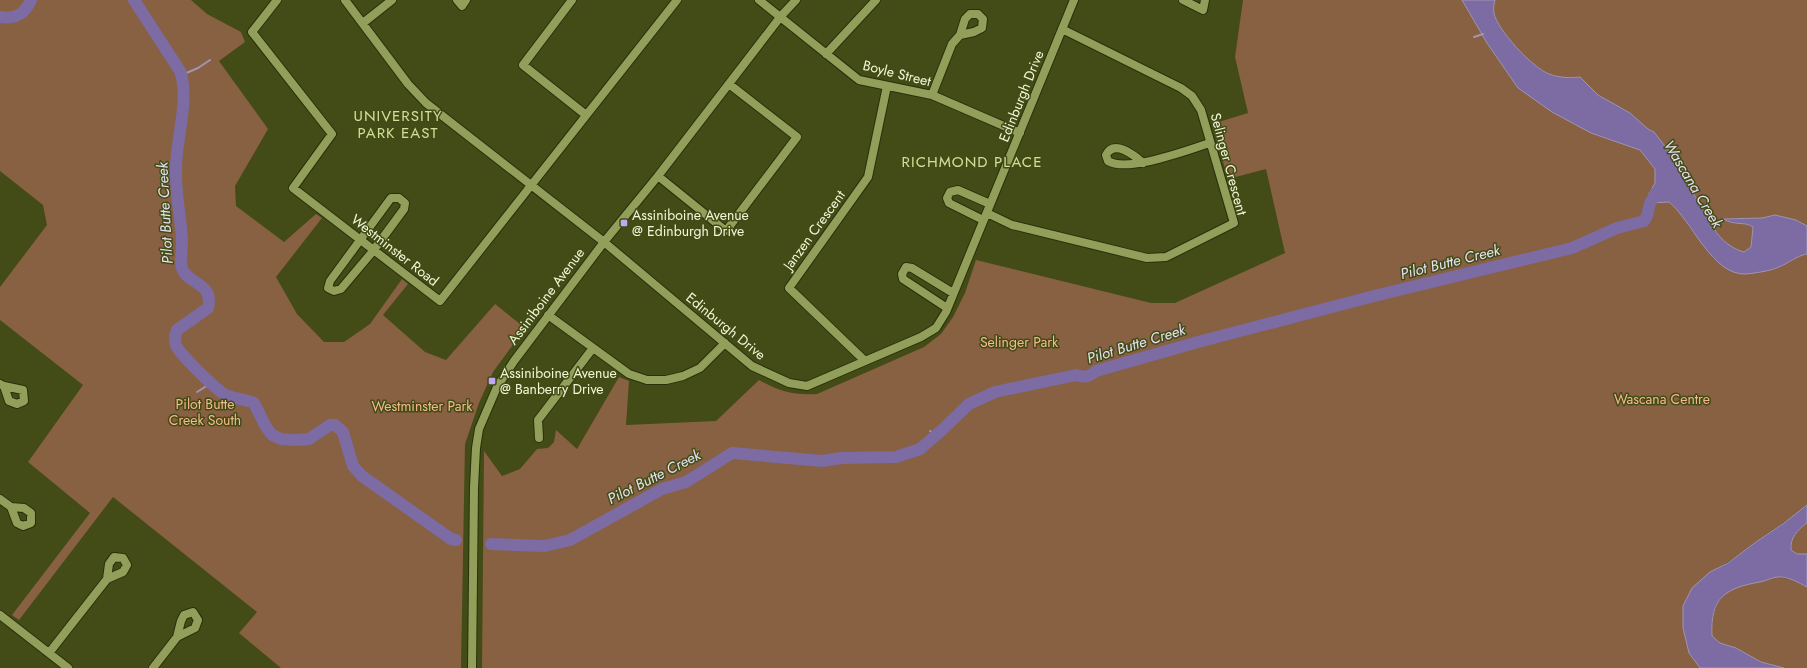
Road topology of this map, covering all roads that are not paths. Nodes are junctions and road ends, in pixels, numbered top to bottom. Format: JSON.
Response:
{"nodes":[{"id":1,"x":277,"y":0,"type":"edge"},
{"id":2,"x":345,"y":0,"type":"edge"},
{"id":3,"x":392,"y":0,"type":"edge"},
{"id":4,"x":457,"y":0,"type":"edge"},
{"id":5,"x":466,"y":0,"type":"edge"},
{"id":6,"x":572,"y":0,"type":"edge"},
{"id":7,"x":677,"y":0,"type":"edge"},
{"id":8,"x":759,"y":0,"type":"edge"},
{"id":9,"x":796,"y":0,"type":"edge"},
{"id":10,"x":876,"y":0,"type":"edge"},
{"id":11,"x":1074,"y":0,"type":"edge"},
{"id":12,"x":1183,"y":0,"type":"edge"},
{"id":13,"x":1205,"y":0,"type":"edge"},
{"id":14,"x":781,"y":16,"type":"junction"},
{"id":15,"x":363,"y":23,"type":"junction"},
{"id":16,"x":1062,"y":29,"type":"junction"},
{"id":17,"x":960,"y":35,"type":"dead end"},
{"id":18,"x":826,"y":54,"type":"junction"},
{"id":19,"x":729,"y":84,"type":"junction"},
{"id":20,"x":887,"y":86,"type":"junction"},
{"id":21,"x":932,"y":95,"type":"junction"},
{"id":22,"x":586,"y":115,"type":"junction"},
{"id":23,"x":1020,"y":133,"type":"junction"},
{"id":24,"x":1210,"y":143,"type":"junction"},
{"id":25,"x":1143,"y":162,"type":"dead end"},
{"id":26,"x":658,"y":176,"type":"junction"},
{"id":27,"x":531,"y":186,"type":"junction"},
{"id":28,"x":990,"y":204,"type":"junction"},
{"id":29,"x":985,"y":217,"type":"junction"},
{"id":30,"x":360,"y":240,"type":"junction"},
{"id":31,"x":604,"y":242,"type":"junction"},
{"id":32,"x":373,"y":251,"type":"junction"},
{"id":33,"x":954,"y":293,"type":"junction"},
{"id":34,"x":947,"y":308,"type":"junction"},
{"id":35,"x":548,"y":315,"type":"junction"},
{"id":36,"x":725,"y":343,"type":"junction"},
{"id":37,"x":593,"y":348,"type":"junction"},
{"id":38,"x":866,"y":361,"type":"junction"},
{"id":39,"x":539,"y":438,"type":"dead end"},
{"id":40,"x":0,"y":499,"type":"edge"},
{"id":41,"x":11,"y":507,"type":"dead end"},
{"id":42,"x":107,"y":579,"type":"dead end"},
{"id":43,"x":0,"y":615,"type":"edge"},
{"id":44,"x":178,"y":637,"type":"dead end"},
{"id":45,"x":49,"y":653,"type":"junction"},
{"id":46,"x":68,"y":668,"type":"edge"},
{"id":47,"x":153,"y":668,"type":"edge"},
{"id":48,"x":472,"y":668,"type":"edge"}],
"edges":[{"from":1,"to":30,"type":"street","name":"Westminster Road"},
{"from":2,"to":15,"type":"street","name":"Edinburgh Drive"},
{"from":3,"to":15,"type":"street"},
{"from":4,"to":5,"type":"street"},
{"from":6,"to":22,"type":"street"},
{"from":7,"to":22,"type":"street","name":"Westminster Road"},
{"from":8,"to":14,"type":"street","name":"Boyle Street"},
{"from":9,"to":14,"type":"street","name":"Assiniboine Avenue"},
{"from":10,"to":18,"type":"street"},
{"from":11,"to":16,"type":"street","name":"Edinburgh Drive"},
{"from":12,"to":13,"type":"street"},
{"from":14,"to":18,"type":"street","name":"Boyle Street"},
{"from":14,"to":19,"type":"street","name":"Assiniboine Avenue"},
{"from":15,"to":27,"type":"street","name":"Edinburgh Drive"},
{"from":16,"to":23,"type":"street","name":"Edinburgh Drive"},
{"from":16,"to":24,"type":"street","name":"Selinger Crescent"},
{"from":17,"to":21,"type":"street"},
{"from":18,"to":20,"type":"street","name":"Boyle Street"},
{"from":19,"to":26,"type":"street","name":"Assiniboine Avenue"},
{"from":19,"to":26,"type":"street"},
{"from":20,"to":21,"type":"street","name":"Boyle Street"},
{"from":20,"to":38,"type":"street","name":"Janzen Crescent"},
{"from":21,"to":23,"type":"street","name":"Boyle Street"},
{"from":22,"to":27,"type":"street","name":"Westminster Road"},
{"from":23,"to":28,"type":"street","name":"Edinburgh Drive"},
{"from":24,"to":25,"type":"street"},
{"from":24,"to":29,"type":"street","name":"Selinger Crescent"},
{"from":26,"to":31,"type":"street","name":"Assiniboine Avenue"},
{"from":27,"to":31,"type":"street","name":"Edinburgh Drive"},
{"from":27,"to":32,"type":"street","name":"Westminster Road"},
{"from":28,"to":29,"type":"street","name":"Edinburgh Drive"},
{"from":28,"to":29,"type":"street"},
{"from":29,"to":33,"type":"street","name":"Edinburgh Drive"},
{"from":30,"to":32,"type":"street","name":"Westminster Road"},
{"from":30,"to":32,"type":"street"},
{"from":30,"to":32,"type":"street"},
{"from":31,"to":35,"type":"street","name":"Assiniboine Avenue"},
{"from":31,"to":36,"type":"street","name":"Edinburgh Drive"},
{"from":33,"to":34,"type":"street","name":"Edinburgh Drive"},
{"from":33,"to":34,"type":"street"},
{"from":34,"to":38,"type":"street","name":"Edinburgh Drive"},
{"from":35,"to":37,"type":"street"},
{"from":35,"to":48,"type":"street","name":"Assiniboine Avenue"},
{"from":36,"to":37,"type":"street"},
{"from":36,"to":38,"type":"street","name":"Edinburgh Drive"},
{"from":37,"to":39,"type":"street"},
{"from":40,"to":41,"type":"street"},
{"from":42,"to":45,"type":"street"},
{"from":43,"to":45,"type":"street"},
{"from":44,"to":47,"type":"street"},
{"from":45,"to":46,"type":"street"}]}
